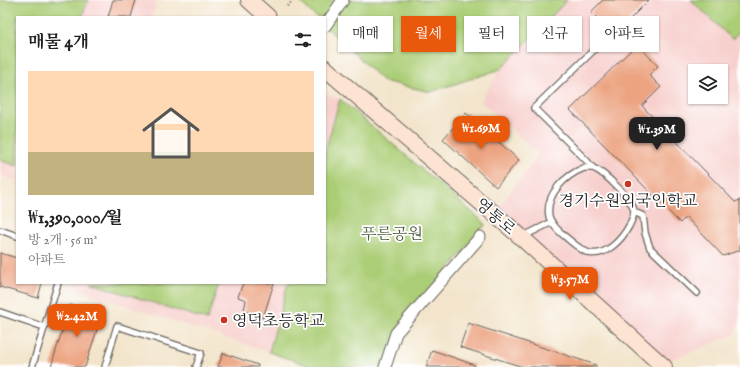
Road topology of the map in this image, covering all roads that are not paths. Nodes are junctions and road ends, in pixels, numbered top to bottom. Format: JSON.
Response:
{"nodes":[{"id":1,"x":249,"y":0,"type":"edge"},
{"id":2,"x":343,"y":0,"type":"edge"},
{"id":3,"x":267,"y":16,"type":"edge"},
{"id":4,"x":326,"y":25,"type":"edge"},
{"id":5,"x":592,"y":52,"type":"edge"},
{"id":6,"x":326,"y":69,"type":"edge"},
{"id":7,"x":593,"y":168,"type":"junction"},
{"id":8,"x":634,"y":212,"type":"junction"},
{"id":9,"x":552,"y":222,"type":"junction"},
{"id":10,"x":0,"y":230,"type":"edge"},
{"id":11,"x":16,"y":236,"type":"edge"},
{"id":12,"x":480,"y":237,"type":"dead end"},
{"id":13,"x":521,"y":237,"type":"junction"},
{"id":14,"x":58,"y":284,"type":"edge"},
{"id":15,"x":697,"y":293,"type":"dead end"},
{"id":16,"x":0,"y":312,"type":"edge"},
{"id":17,"x":44,"y":327,"type":"junction"},
{"id":18,"x":662,"y":366,"type":"edge"},
{"id":19,"x":32,"y":367,"type":"edge"},
{"id":20,"x":105,"y":367,"type":"edge"},
{"id":21,"x":196,"y":367,"type":"edge"},
{"id":22,"x":385,"y":367,"type":"edge"}],
"edges":[{"from":1,"to":3,"type":"street"},
{"from":2,"to":4,"type":"street"},
{"from":5,"to":7,"type":"lane"},
{"from":6,"to":13,"type":"street","name":"영통로"},
{"from":7,"to":8,"type":"lane"},
{"from":7,"to":9,"type":"lane"},
{"from":8,"to":9,"type":"lane"},
{"from":8,"to":15,"type":"lane"},
{"from":9,"to":13,"type":"lane"},
{"from":10,"to":11,"type":"lane"},
{"from":12,"to":22,"type":"street"},
{"from":13,"to":18,"type":"street","name":"영통로"},
{"from":14,"to":17,"type":"lane"},
{"from":16,"to":17,"type":"lane"},
{"from":17,"to":19,"type":"lane"},
{"from":20,"to":21,"type":"lane"}]}
